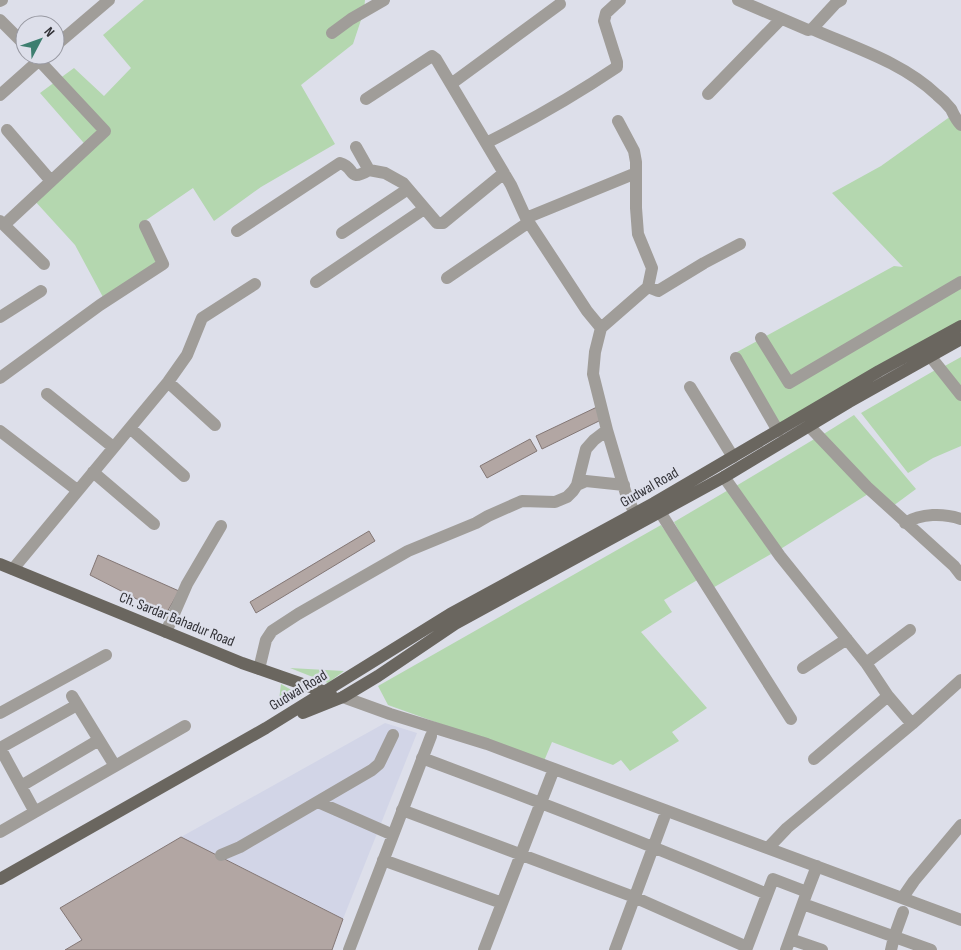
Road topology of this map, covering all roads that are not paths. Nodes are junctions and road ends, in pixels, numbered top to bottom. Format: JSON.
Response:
{"nodes":[{"id":1,"x":109,"y":0,"type":"edge"},
{"id":2,"x":384,"y":0,"type":"edge"},
{"id":3,"x":620,"y":0,"type":"edge"},
{"id":4,"x":738,"y":0,"type":"edge"},
{"id":5,"x":841,"y":0,"type":"edge"},
{"id":6,"x":560,"y":4,"type":"dead end"},
{"id":7,"x":781,"y":19,"type":"junction"},
{"id":8,"x":0,"y":20,"type":"edge"},
{"id":9,"x":812,"y":29,"type":"junction"},
{"id":10,"x":332,"y":33,"type":"dead end"},
{"id":11,"x":15,"y":35,"type":"edge"},
{"id":12,"x":65,"y":37,"type":"edge"},
{"id":13,"x":32,"y":65,"type":"edge"},
{"id":14,"x":47,"y":65,"type":"edge"},
{"id":15,"x":451,"y":84,"type":"junction"},
{"id":16,"x":708,"y":94,"type":"dead end"},
{"id":17,"x":0,"y":95,"type":"edge"},
{"id":18,"x":366,"y":99,"type":"dead end"},
{"id":19,"x":618,"y":121,"type":"dead end"},
{"id":20,"x":961,"y":125,"type":"edge"},
{"id":21,"x":7,"y":130,"type":"dead end"},
{"id":22,"x":486,"y":143,"type":"junction"},
{"id":23,"x":356,"y":147,"type":"dead end"},
{"id":24,"x":369,"y":170,"type":"junction"},
{"id":25,"x":636,"y":173,"type":"junction"},
{"id":26,"x":504,"y":174,"type":"junction"},
{"id":27,"x":52,"y":181,"type":"junction"},
{"id":28,"x":408,"y":189,"type":"junction"},
{"id":29,"x":424,"y":209,"type":"junction"},
{"id":30,"x":528,"y":220,"type":"junction"},
{"id":31,"x":2,"y":223,"type":"edge"},
{"id":32,"x":145,"y":226,"type":"dead end"},
{"id":33,"x":237,"y":231,"type":"dead end"},
{"id":34,"x":342,"y":232,"type":"dead end"},
{"id":35,"x":740,"y":244,"type":"dead end"},
{"id":36,"x":44,"y":264,"type":"dead end"},
{"id":37,"x":447,"y":278,"type":"dead end"},
{"id":38,"x":316,"y":282,"type":"dead end"},
{"id":39,"x":961,"y":282,"type":"edge"},
{"id":40,"x":255,"y":284,"type":"dead end"},
{"id":41,"x":648,"y":287,"type":"junction"},
{"id":42,"x":42,"y":291,"type":"dead end"},
{"id":43,"x":0,"y":317,"type":"edge"},
{"id":44,"x":961,"y":326,"type":"edge"},
{"id":45,"x":601,"y":328,"type":"junction"},
{"id":46,"x":761,"y":338,"type":"dead end"},
{"id":47,"x":961,"y":339,"type":"edge"},
{"id":48,"x":930,"y":356,"type":"junction"},
{"id":49,"x":736,"y":358,"type":"dead end"},
{"id":50,"x":0,"y":378,"type":"edge"},
{"id":51,"x":168,"y":382,"type":"junction"},
{"id":52,"x":690,"y":387,"type":"dead end"},
{"id":53,"x":47,"y":394,"type":"dead end"},
{"id":54,"x":961,"y":396,"type":"edge"},
{"id":55,"x":215,"y":425,"type":"dead end"},
{"id":56,"x":809,"y":426,"type":"junction"},
{"id":57,"x":130,"y":428,"type":"junction"},
{"id":58,"x":607,"y":430,"type":"junction"},
{"id":59,"x":0,"y":431,"type":"edge"},
{"id":60,"x":778,"y":431,"type":"junction"},
{"id":61,"x":113,"y":447,"type":"junction"},
{"id":62,"x":733,"y":457,"type":"junction"},
{"id":63,"x":93,"y":472,"type":"junction"},
{"id":64,"x":184,"y":476,"type":"dead end"},
{"id":65,"x":724,"y":477,"type":"junction"},
{"id":66,"x":577,"y":485,"type":"junction"},
{"id":67,"x":624,"y":486,"type":"junction"},
{"id":68,"x":77,"y":490,"type":"junction"},
{"id":69,"x":657,"y":508,"type":"junction"},
{"id":70,"x":635,"y":514,"type":"junction"},
{"id":71,"x":961,"y":519,"type":"edge"},
{"id":72,"x":905,"y":523,"type":"junction"},
{"id":73,"x":154,"y":524,"type":"dead end"},
{"id":74,"x":220,"y":526,"type":"dead end"},
{"id":75,"x":0,"y":564,"type":"edge"},
{"id":76,"x":13,"y":569,"type":"junction"},
{"id":77,"x":961,"y":575,"type":"edge"},
{"id":78,"x":910,"y":630,"type":"dead end"},
{"id":79,"x":166,"y":632,"type":"junction"},
{"id":80,"x":847,"y":639,"type":"junction"},
{"id":81,"x":106,"y":655,"type":"dead end"},
{"id":82,"x":866,"y":663,"type":"junction"},
{"id":83,"x":803,"y":668,"type":"dead end"},
{"id":84,"x":259,"y":669,"type":"junction"},
{"id":85,"x":957,"y":682,"type":"edge"},
{"id":86,"x":326,"y":692,"type":"junction"},
{"id":87,"x":888,"y":696,"type":"junction"},
{"id":88,"x":961,"y":696,"type":"edge"},
{"id":89,"x":343,"y":697,"type":"junction"},
{"id":90,"x":0,"y":713,"type":"edge"},
{"id":91,"x":791,"y":719,"type":"dead end"},
{"id":92,"x":912,"y":724,"type":"junction"},
{"id":93,"x":185,"y":726,"type":"dead end"},
{"id":94,"x":266,"y":728,"type":"junction"},
{"id":95,"x":393,"y":734,"type":"dead end"},
{"id":96,"x":430,"y":736,"type":"dead end"},
{"id":97,"x":99,"y":740,"type":"junction"},
{"id":98,"x":0,"y":748,"type":"edge"},
{"id":99,"x":422,"y":758,"type":"junction"},
{"id":100,"x":814,"y":759,"type":"dead end"},
{"id":101,"x":115,"y":766,"type":"junction"},
{"id":102,"x":552,"y":774,"type":"dead end"},
{"id":103,"x":21,"y":786,"type":"junction"},
{"id":104,"x":318,"y":802,"type":"junction"},
{"id":105,"x":540,"y":802,"type":"junction"},
{"id":106,"x":402,"y":810,"type":"junction"},
{"id":107,"x":35,"y":812,"type":"junction"},
{"id":108,"x":664,"y":818,"type":"dead end"},
{"id":109,"x":961,"y":825,"type":"edge"},
{"id":110,"x":0,"y":832,"type":"edge"},
{"id":111,"x":393,"y":835,"type":"junction"},
{"id":112,"x":653,"y":846,"type":"junction"},
{"id":113,"x":768,"y":848,"type":"junction"},
{"id":114,"x":221,"y":855,"type":"dead end"},
{"id":115,"x":520,"y":855,"type":"junction"},
{"id":116,"x":383,"y":860,"type":"junction"},
{"id":117,"x":817,"y":866,"type":"junction"},
{"id":118,"x":0,"y":879,"type":"edge"},
{"id":119,"x":767,"y":894,"type":"junction"},
{"id":120,"x":634,"y":897,"type":"junction"},
{"id":121,"x":903,"y":897,"type":"junction"},
{"id":122,"x":805,"y":898,"type":"junction"},
{"id":123,"x":502,"y":903,"type":"junction"},
{"id":124,"x":903,"y":912,"type":"dead end"},
{"id":125,"x":961,"y":920,"type":"edge"},
{"id":126,"x":894,"y":937,"type":"junction"},
{"id":127,"x":788,"y":944,"type":"edge"},
{"id":128,"x":747,"y":948,"type":"edge"},
{"id":129,"x":618,"y":949,"type":"edge"},
{"id":130,"x":349,"y":950,"type":"edge"},
{"id":131,"x":484,"y":950,"type":"edge"},
{"id":132,"x":822,"y":950,"type":"edge"},
{"id":133,"x":891,"y":950,"type":"edge"},
{"id":134,"x":930,"y":950,"type":"edge"}],
"edges":[{"from":1,"to":12,"type":"street"},
{"from":2,"to":10,"type":"street"},
{"from":3,"to":22,"type":"street"},
{"from":4,"to":7,"type":"street"},
{"from":5,"to":9,"type":"street"},
{"from":6,"to":15,"type":"street"},
{"from":7,"to":9,"type":"street"},
{"from":7,"to":16,"type":"street"},
{"from":8,"to":11,"type":"street"},
{"from":9,"to":20,"type":"street"},
{"from":13,"to":17,"type":"street"},
{"from":14,"to":27,"type":"street"},
{"from":15,"to":18,"type":"street"},
{"from":15,"to":22,"type":"street"},
{"from":19,"to":25,"type":"street"},
{"from":21,"to":27,"type":"street"},
{"from":22,"to":26,"type":"street"},
{"from":23,"to":24,"type":"street"},
{"from":24,"to":28,"type":"street"},
{"from":24,"to":33,"type":"street"},
{"from":25,"to":30,"type":"street"},
{"from":25,"to":41,"type":"street"},
{"from":26,"to":29,"type":"street"},
{"from":26,"to":30,"type":"street"},
{"from":27,"to":31,"type":"street"},
{"from":28,"to":29,"type":"street"},
{"from":28,"to":34,"type":"street"},
{"from":29,"to":38,"type":"street"},
{"from":30,"to":37,"type":"street"},
{"from":30,"to":45,"type":"street"},
{"from":31,"to":36,"type":"street"},
{"from":32,"to":50,"type":"street"},
{"from":35,"to":41,"type":"street"},
{"from":39,"to":46,"type":"street"},
{"from":40,"to":51,"type":"street"},
{"from":41,"to":45,"type":"street"},
{"from":42,"to":43,"type":"street"},
{"from":44,"to":60,"type":"main road","name":"Gudwal Road"},
{"from":45,"to":58,"type":"street"},
{"from":47,"to":48,"type":"main road","name":"Gudwal Road"},
{"from":48,"to":54,"type":"street"},
{"from":48,"to":56,"type":"main road","name":"Gudwal Road"},
{"from":49,"to":60,"type":"street"},
{"from":51,"to":55,"type":"street"},
{"from":51,"to":57,"type":"street"},
{"from":52,"to":62,"type":"street"},
{"from":53,"to":61,"type":"street"},
{"from":56,"to":65,"type":"main road","name":"Gudwal Road"},
{"from":56,"to":72,"type":"street"},
{"from":57,"to":61,"type":"street"},
{"from":57,"to":64,"type":"street"},
{"from":58,"to":66,"type":"street"},
{"from":58,"to":67,"type":"street"},
{"from":59,"to":68,"type":"street"},
{"from":60,"to":62,"type":"main road","name":"Gudwal Road"},
{"from":61,"to":63,"type":"street"},
{"from":62,"to":69,"type":"main road","name":"Gudwal Road"},
{"from":63,"to":68,"type":"street"},
{"from":63,"to":73,"type":"street"},
{"from":65,"to":69,"type":"main road","name":"Gudwal Road"},
{"from":65,"to":80,"type":"street"},
{"from":66,"to":67,"type":"street"},
{"from":66,"to":84,"type":"street"},
{"from":67,"to":70,"type":"street"},
{"from":68,"to":76,"type":"street"},
{"from":69,"to":70,"type":"main road","name":"Gudwal Road"},
{"from":69,"to":89,"type":"main road","name":"Gudwal Road"},
{"from":69,"to":91,"type":"street"},
{"from":70,"to":86,"type":"main road","name":"Gudwal Road"},
{"from":71,"to":72,"type":"street"},
{"from":72,"to":77,"type":"street"},
{"from":74,"to":79,"type":"street"},
{"from":75,"to":76,"type":"main road","name":"Ch. Sardar Bahadur Road"},
{"from":76,"to":79,"type":"main road","name":"Ch. Sardar Bahadur Road"},
{"from":78,"to":82,"type":"street"},
{"from":79,"to":84,"type":"main road","name":"Ch. Sardar Bahadur Road"},
{"from":80,"to":82,"type":"street"},
{"from":80,"to":83,"type":"street"},
{"from":81,"to":90,"type":"street"},
{"from":82,"to":87,"type":"street"},
{"from":84,"to":86,"type":"main road","name":"Ch. Sardar Bahadur Road"},
{"from":85,"to":88,"type":"street"},
{"from":85,"to":92,"type":"street"},
{"from":86,"to":89,"type":"main road","name":"Ch. Sardar Bahadur Road"},
{"from":86,"to":94,"type":"main road","name":"Gudwal Road"},
{"from":87,"to":92,"type":"street"},
{"from":87,"to":100,"type":"street"},
{"from":89,"to":94,"type":"main road","name":"Gudwal Road"},
{"from":89,"to":113,"type":"street"},
{"from":92,"to":113,"type":"street"},
{"from":93,"to":101,"type":"street"},
{"from":94,"to":118,"type":"main road"},
{"from":95,"to":104,"type":"street"},
{"from":96,"to":99,"type":"street"},
{"from":97,"to":98,"type":"street"},
{"from":97,"to":101,"type":"street"},
{"from":97,"to":103,"type":"street"},
{"from":98,"to":103,"type":"street"},
{"from":99,"to":105,"type":"street"},
{"from":99,"to":106,"type":"street"},
{"from":101,"to":107,"type":"street"},
{"from":102,"to":105,"type":"street"},
{"from":103,"to":107,"type":"street"},
{"from":104,"to":111,"type":"street"},
{"from":104,"to":114,"type":"street"},
{"from":105,"to":112,"type":"street"},
{"from":105,"to":115,"type":"street"},
{"from":106,"to":111,"type":"street"},
{"from":106,"to":115,"type":"street"},
{"from":107,"to":110,"type":"street"},
{"from":108,"to":112,"type":"street"},
{"from":109,"to":121,"type":"street"},
{"from":111,"to":116,"type":"street"},
{"from":112,"to":119,"type":"street"},
{"from":112,"to":120,"type":"street"},
{"from":113,"to":117,"type":"street"},
{"from":115,"to":120,"type":"street"},
{"from":115,"to":123,"type":"street"},
{"from":116,"to":123,"type":"street"},
{"from":116,"to":130,"type":"street"},
{"from":117,"to":121,"type":"street"},
{"from":117,"to":122,"type":"street"},
{"from":119,"to":122,"type":"street"},
{"from":119,"to":128,"type":"street"},
{"from":120,"to":128,"type":"street"},
{"from":120,"to":129,"type":"street"},
{"from":121,"to":125,"type":"street"},
{"from":122,"to":126,"type":"street"},
{"from":122,"to":127,"type":"street"},
{"from":123,"to":131,"type":"street"},
{"from":124,"to":126,"type":"street"},
{"from":126,"to":133,"type":"street"},
{"from":126,"to":134,"type":"street"},
{"from":127,"to":132,"type":"street"}]}
